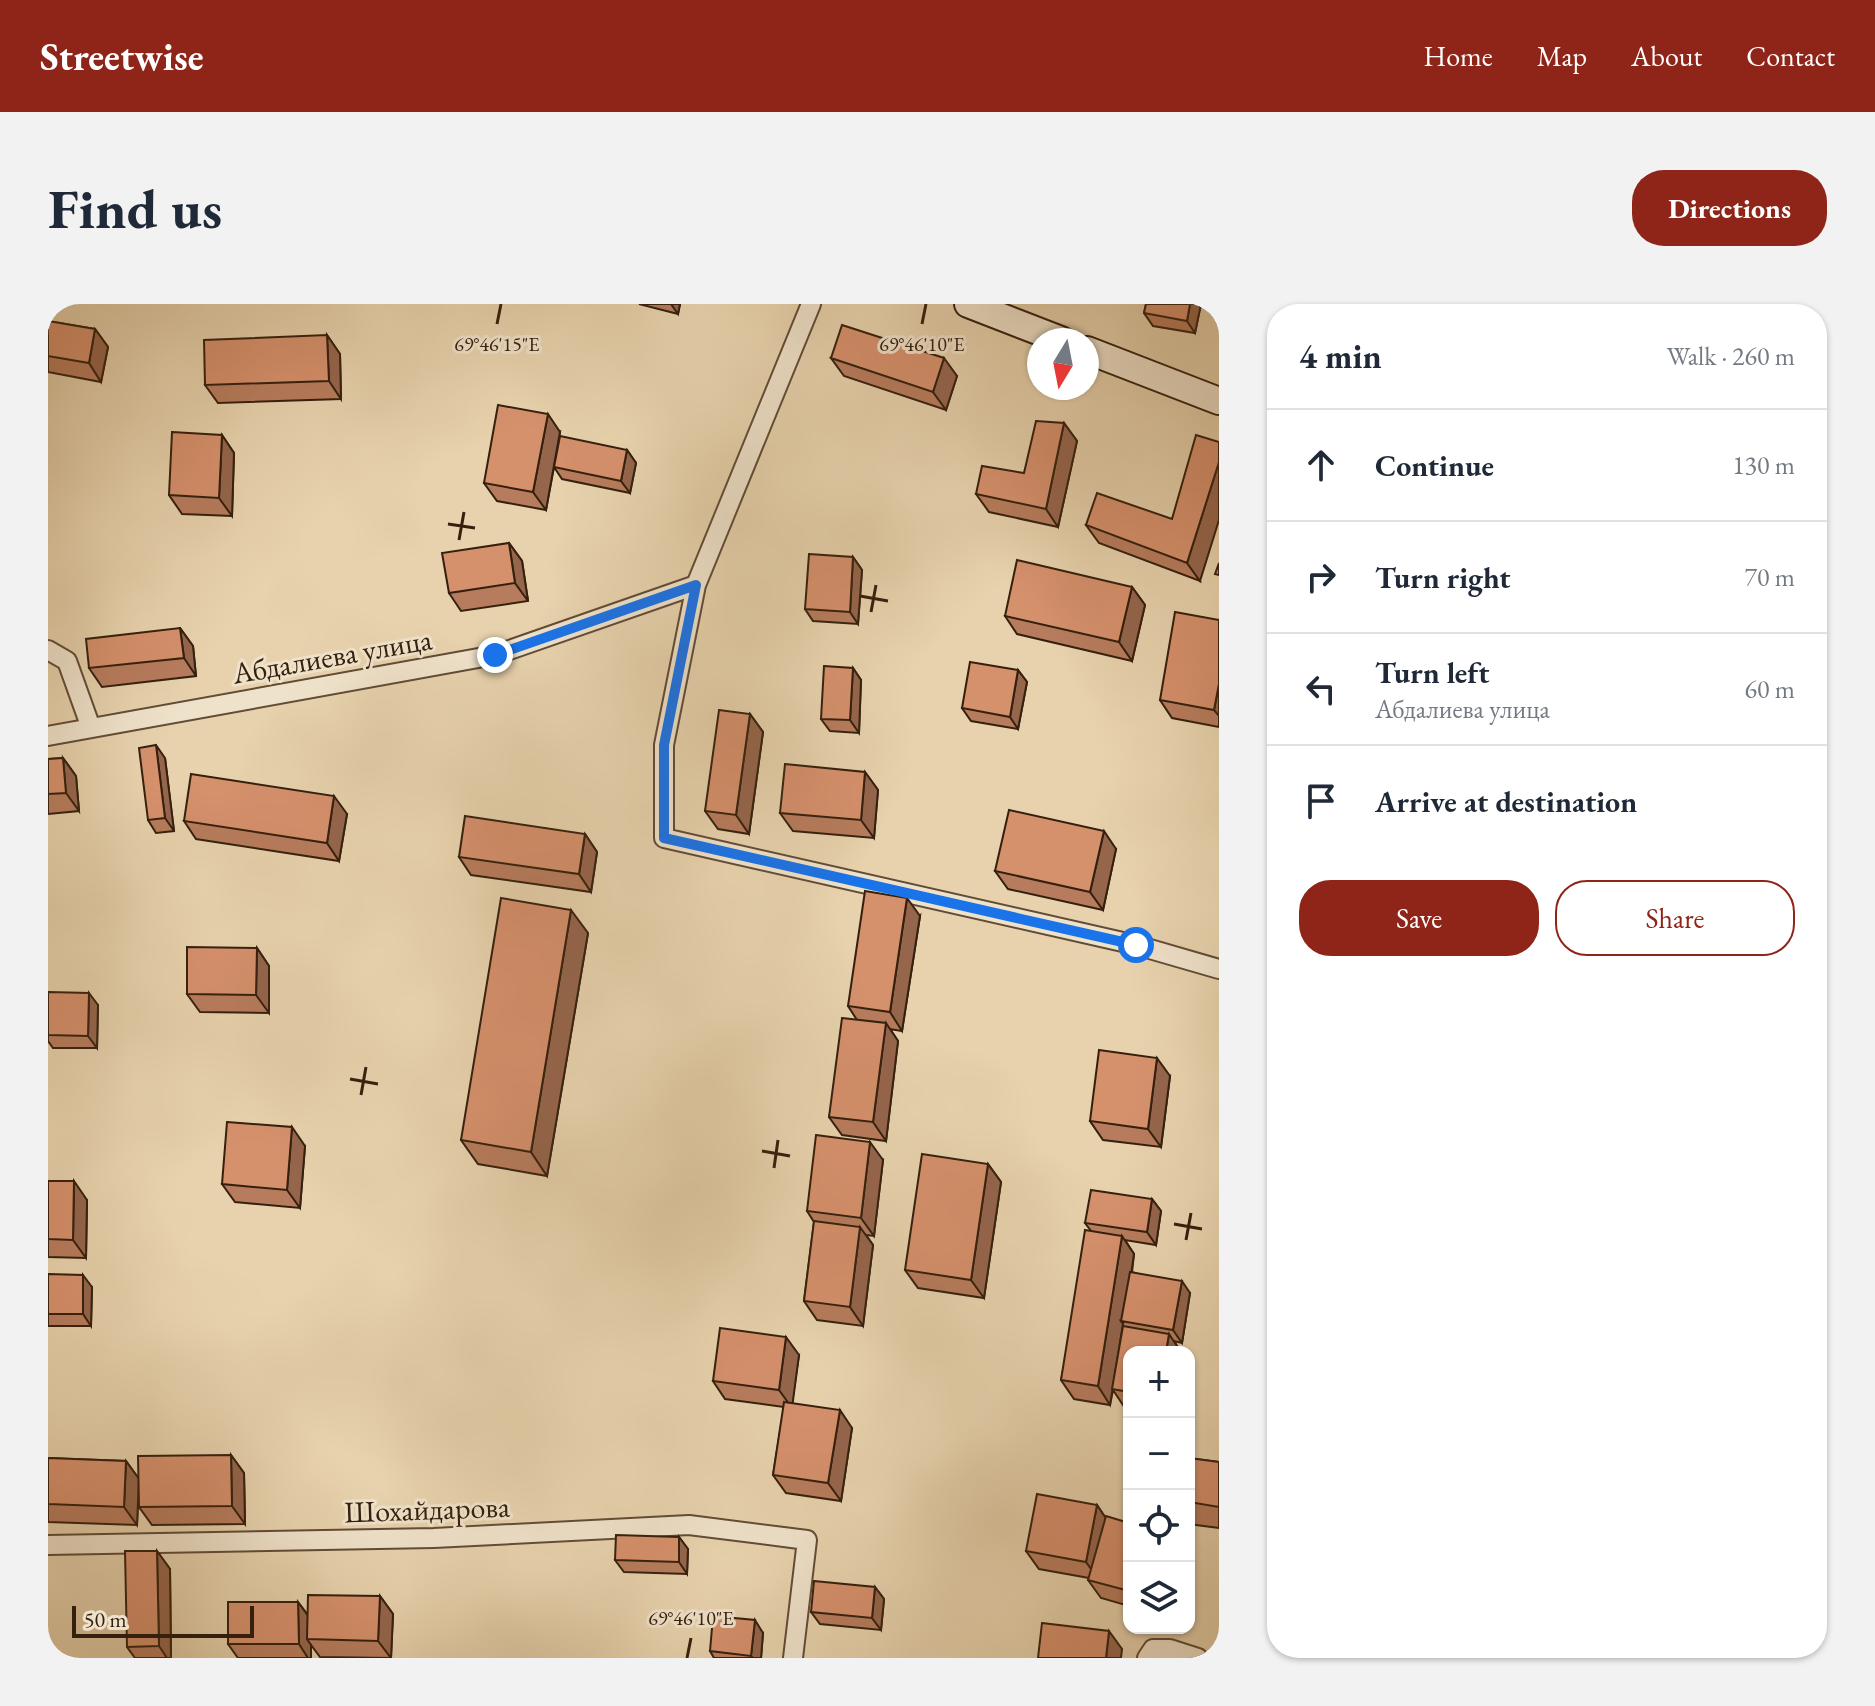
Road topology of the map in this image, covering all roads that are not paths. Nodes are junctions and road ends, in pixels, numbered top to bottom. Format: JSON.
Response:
{"nodes":[{"id":1,"x":811,"y":304,"type":"edge"},
{"id":2,"x":968,"y":304,"type":"edge"},
{"id":3,"x":1030,"y":328,"type":"edge"},
{"id":4,"x":1099,"y":355,"type":"edge"},
{"id":5,"x":1219,"y":401,"type":"edge"},
{"id":6,"x":696,"y":585,"type":"junction"},
{"id":7,"x":48,"y":650,"type":"edge"},
{"id":8,"x":91,"y":728,"type":"junction"},
{"id":9,"x":48,"y":736,"type":"edge"},
{"id":10,"x":1219,"y":969,"type":"edge"},
{"id":11,"x":48,"y":1545,"type":"edge"},
{"id":12,"x":793,"y":1658,"type":"edge"},
{"id":13,"x":1147,"y":1658,"type":"edge"},
{"id":14,"x":1198,"y":1658,"type":"edge"}],
"edges":[{"from":1,"to":6,"type":"street"},
{"from":2,"to":3,"type":"main road"},
{"from":4,"to":5,"type":"main road"},
{"from":6,"to":8,"type":"street","name":"Абдалиева улица"},
{"from":6,"to":10,"type":"street"},
{"from":7,"to":8,"type":"street"},
{"from":8,"to":9,"type":"street","name":"Абдалиева улица"},
{"from":11,"to":12,"type":"street","name":"Шохайдарова"},
{"from":13,"to":14,"type":"street"}]}
